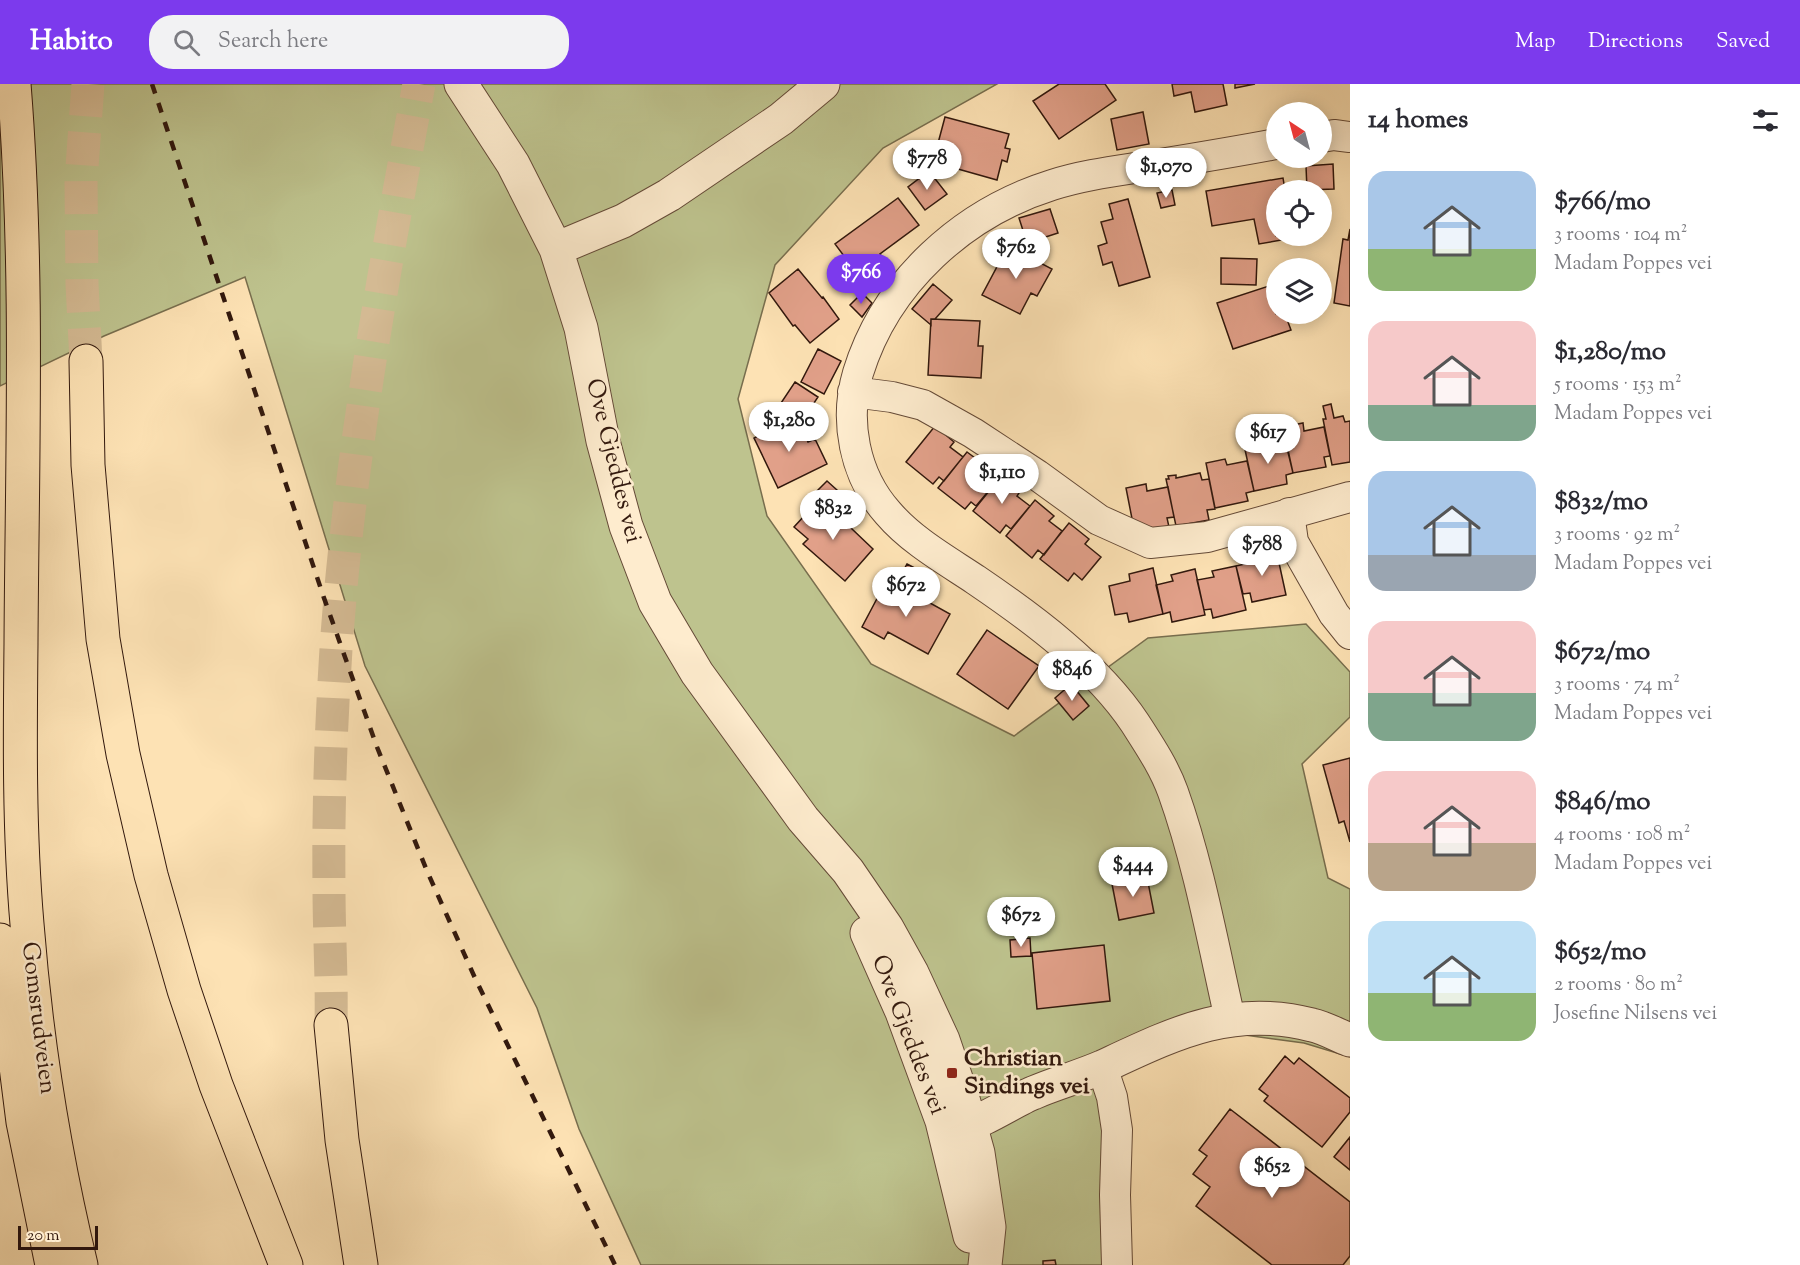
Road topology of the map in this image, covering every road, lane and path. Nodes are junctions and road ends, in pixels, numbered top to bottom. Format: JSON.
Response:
{"nodes":[{"id":1,"x":14,"y":84,"type":"edge"},
{"id":2,"x":461,"y":84,"type":"edge"},
{"id":3,"x":823,"y":84,"type":"edge"},
{"id":4,"x":1332,"y":135,"type":"edge"},
{"id":5,"x":1350,"y":136,"type":"edge"},
{"id":6,"x":1266,"y":146,"type":"edge"},
{"id":7,"x":556,"y":249,"type":"junction"},
{"id":8,"x":86,"y":360,"type":"tunnel mouth"},
{"id":9,"x":853,"y":392,"type":"junction"},
{"id":10,"x":1350,"y":497,"type":"edge"},
{"id":11,"x":1289,"y":513,"type":"junction"},
{"id":12,"x":1350,"y":634,"type":"edge"},
{"id":13,"x":0,"y":940,"type":"edge"},
{"id":14,"x":1230,"y":1019,"type":"junction"},
{"id":15,"x":331,"y":1025,"type":"tunnel mouth"},
{"id":16,"x":1350,"y":1040,"type":"edge"},
{"id":17,"x":1102,"y":1066,"type":"junction"},
{"id":18,"x":958,"y":1115,"type":"junction"},
{"id":19,"x":257,"y":1194,"type":"junction"},
{"id":20,"x":52,"y":1265,"type":"edge"},
{"id":21,"x":81,"y":1265,"type":"edge"},
{"id":22,"x":273,"y":1265,"type":"edge"},
{"id":23,"x":286,"y":1265,"type":"edge"},
{"id":24,"x":361,"y":1265,"type":"edge"},
{"id":25,"x":978,"y":1265,"type":"edge"},
{"id":26,"x":985,"y":1265,"type":"edge"},
{"id":27,"x":1116,"y":1265,"type":"edge"}],
"edges":[{"from":1,"to":21,"type":"main road","name":"Gomsrudveien"},
{"from":2,"to":7,"type":"street","name":"Ove Gjeddes vei"},
{"from":3,"to":7,"type":"street"},
{"from":4,"to":5,"type":"street"},
{"from":6,"to":9,"type":"street"},
{"from":7,"to":18,"type":"street","name":"Ove Gjeddes vei"},
{"from":8,"to":19,"type":"main road"},
{"from":9,"to":11,"type":"street"},
{"from":9,"to":14,"type":"street"},
{"from":10,"to":11,"type":"street"},
{"from":11,"to":12,"type":"street"},
{"from":13,"to":20,"type":"main road","name":"Gomsrudveien"},
{"from":14,"to":16,"type":"street"},
{"from":14,"to":17,"type":"street"},
{"from":15,"to":24,"type":"main road"},
{"from":17,"to":18,"type":"street"},
{"from":17,"to":27,"type":"street"},
{"from":18,"to":25,"type":"street","name":"Ove Gjeddes vei"},
{"from":18,"to":26,"type":"street","name":"Ove Gjeddes vei"},
{"from":19,"to":22,"type":"main road"},
{"from":19,"to":23,"type":"main road"}]}
